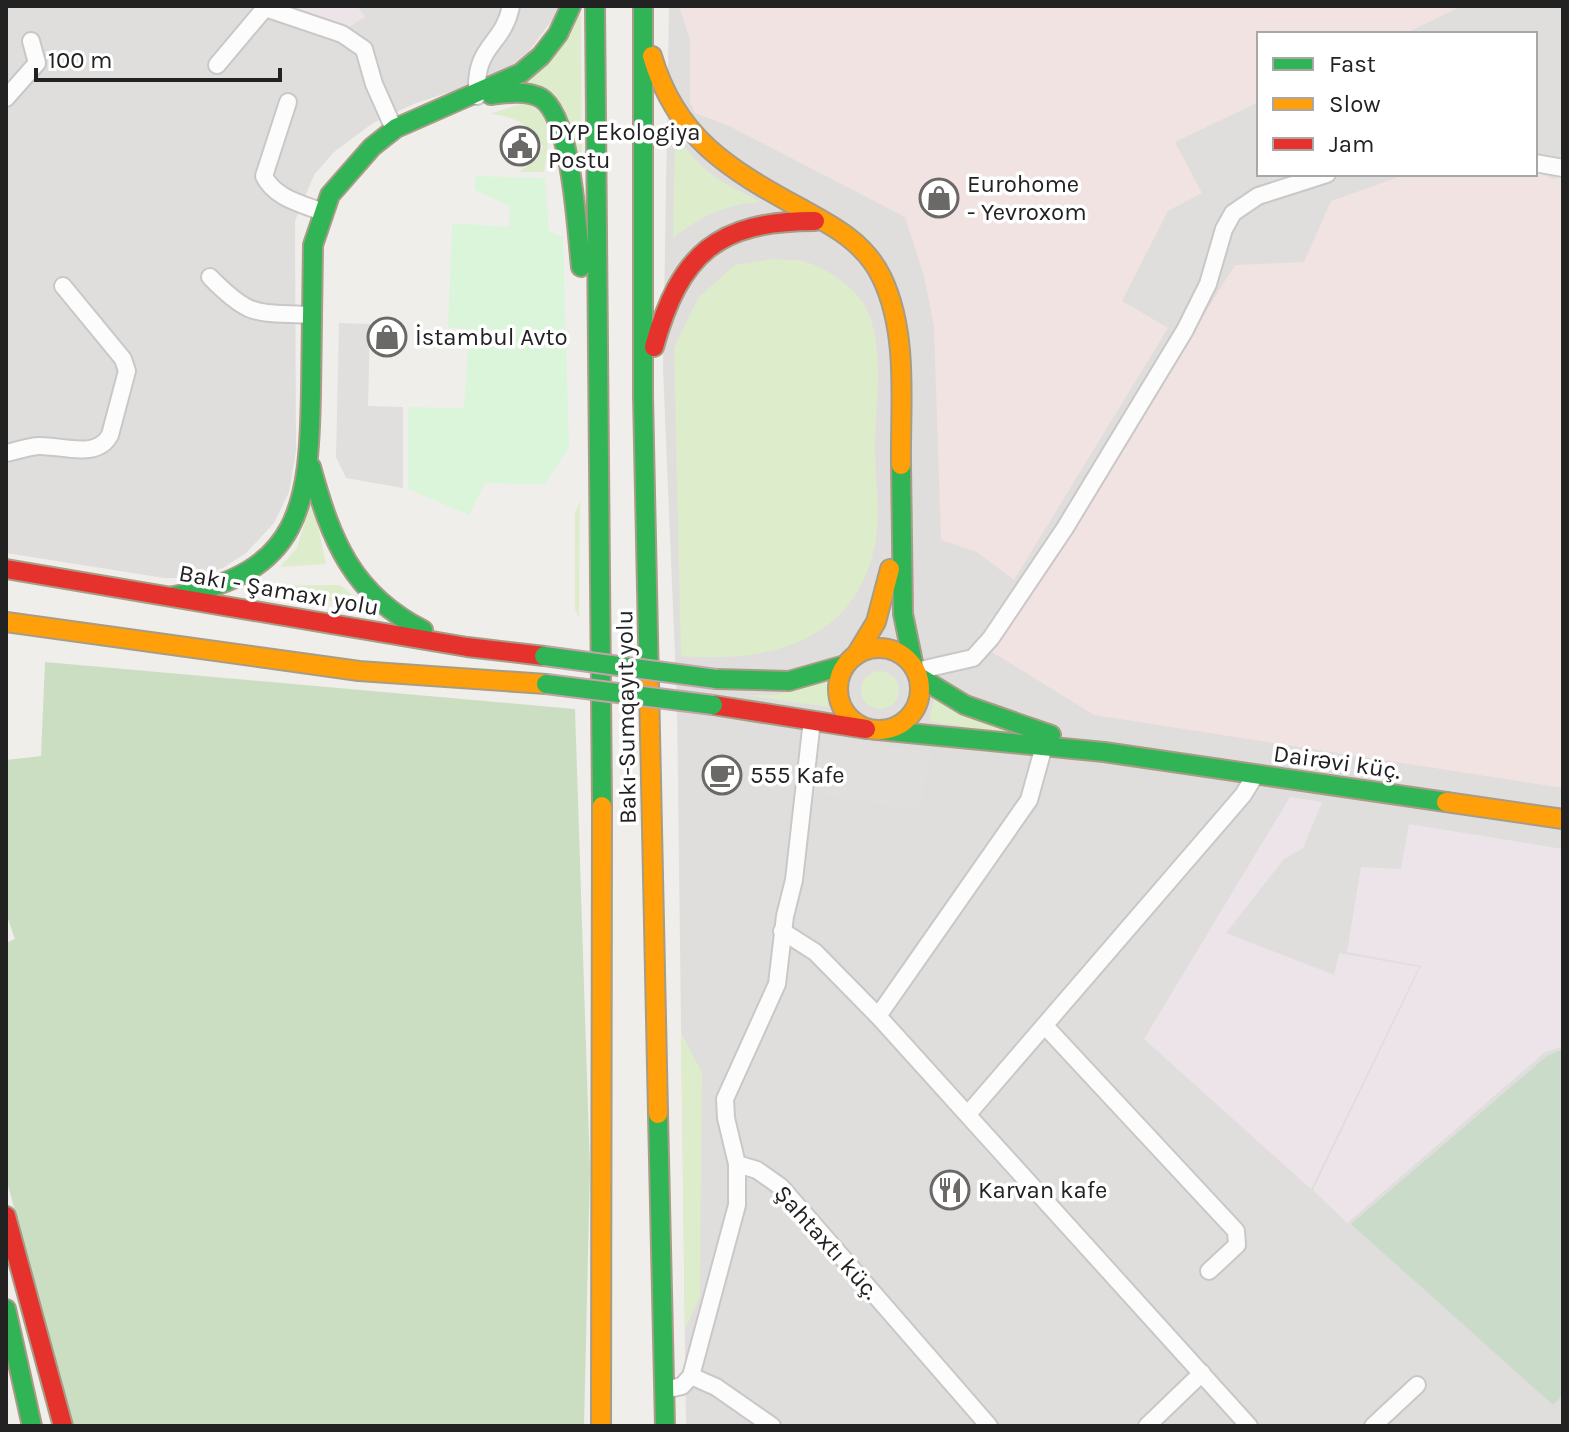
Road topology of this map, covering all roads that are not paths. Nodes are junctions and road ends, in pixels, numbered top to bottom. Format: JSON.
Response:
{"nodes":[{"id":1,"x":511,"y":6,"type":"edge"},
{"id":2,"x":571,"y":6,"type":"edge"},
{"id":3,"x":595,"y":6,"type":"edge"},
{"id":4,"x":643,"y":8,"type":"edge"},
{"id":5,"x":31,"y":41,"type":"dead end"},
{"id":6,"x":217,"y":65,"type":"dead end"},
{"id":7,"x":477,"y":96,"type":"junction"},
{"id":8,"x":6,"y":98,"type":"edge"},
{"id":9,"x":288,"y":102,"type":"dead end"},
{"id":10,"x":394,"y":129,"type":"junction"},
{"id":11,"x":1537,"y":163,"type":"edge"},
{"id":12,"x":1563,"y":168,"type":"edge"},
{"id":13,"x":1321,"y":176,"type":"edge"},
{"id":14,"x":320,"y":211,"type":"junction"},
{"id":15,"x":825,"y":221,"type":"junction"},
{"id":16,"x":210,"y":277,"type":"dead end"},
{"id":17,"x":63,"y":286,"type":"dead end"},
{"id":18,"x":312,"y":315,"type":"junction"},
{"id":19,"x":643,"y":396,"type":"junction"},
{"id":20,"x":600,"y":428,"type":"junction"},
{"id":21,"x":6,"y":453,"type":"edge"},
{"id":22,"x":310,"y":465,"type":"junction"},
{"id":23,"x":899,"y":519,"type":"junction"},
{"id":24,"x":6,"y":569,"type":"edge"},
{"id":25,"x":6,"y":586,"type":"edge"},
{"id":26,"x":174,"y":596,"type":"junction"},
{"id":27,"x":6,"y":622,"type":"edge"},
{"id":28,"x":467,"y":647,"type":"junction"},
{"id":29,"x":850,"y":660,"type":"junction"},
{"id":30,"x":917,"y":672,"type":"junction"},
{"id":31,"x":812,"y":720,"type":"junction"},
{"id":32,"x":874,"y":730,"type":"junction"},
{"id":33,"x":1044,"y":746,"type":"junction"},
{"id":34,"x":1104,"y":752,"type":"junction"},
{"id":35,"x":1256,"y":774,"type":"junction"},
{"id":36,"x":1563,"y":819,"type":"edge"},
{"id":37,"x":782,"y":931,"type":"junction"},
{"id":38,"x":878,"y":1016,"type":"junction"},
{"id":39,"x":1046,"y":1027,"type":"junction"},
{"id":40,"x":968,"y":1114,"type":"junction"},
{"id":41,"x":737,"y":1164,"type":"junction"},
{"id":42,"x":6,"y":1216,"type":"edge"},
{"id":43,"x":1209,"y":1271,"type":"dead end"},
{"id":44,"x":6,"y":1309,"type":"edge"},
{"id":45,"x":6,"y":1356,"type":"edge"},
{"id":46,"x":1202,"y":1373,"type":"junction"},
{"id":47,"x":691,"y":1376,"type":"junction"},
{"id":48,"x":1417,"y":1385,"type":"dead end"},
{"id":49,"x":665,"y":1390,"type":"junction"},
{"id":50,"x":29,"y":1426,"type":"edge"},
{"id":51,"x":63,"y":1426,"type":"edge"},
{"id":52,"x":601,"y":1426,"type":"edge"},
{"id":53,"x":665,"y":1426,"type":"edge"},
{"id":54,"x":772,"y":1426,"type":"edge"},
{"id":55,"x":989,"y":1426,"type":"edge"},
{"id":56,"x":1147,"y":1426,"type":"edge"},
{"id":57,"x":1249,"y":1426,"type":"edge"},
{"id":58,"x":1373,"y":1426,"type":"edge"}],
"edges":[{"from":1,"to":7,"type":"street"},
{"from":2,"to":7,"type":"main road"},
{"from":3,"to":20,"type":"main road","name":"Bakı-Sumqayıt yolu"},
{"from":4,"to":15,"type":"main road"},
{"from":4,"to":19,"type":"main road","name":"Bakı-Sumqayıt yolu"},
{"from":5,"to":8,"type":"street"},
{"from":6,"to":10,"type":"street"},
{"from":7,"to":10,"type":"main road"},
{"from":7,"to":20,"type":"main road"},
{"from":9,"to":14,"type":"street"},
{"from":10,"to":14,"type":"main road"},
{"from":11,"to":12,"type":"street"},
{"from":13,"to":30,"type":"street"},
{"from":14,"to":18,"type":"main road"},
{"from":15,"to":19,"type":"main road"},
{"from":15,"to":23,"type":"main road"},
{"from":16,"to":18,"type":"street"},
{"from":17,"to":21,"type":"street"},
{"from":18,"to":22,"type":"main road"},
{"from":19,"to":49,"type":"main road","name":"Bakı-Sumqayıt yolu"},
{"from":20,"to":52,"type":"main road","name":"Bakı-Sumqayıt yolu"},
{"from":22,"to":26,"type":"main road"},
{"from":22,"to":28,"type":"main road"},
{"from":23,"to":29,"type":"main road"},
{"from":23,"to":30,"type":"main road"},
{"from":24,"to":26,"type":"main road","name":"Bakı - Şamaxı yolu"},
{"from":25,"to":28,"type":"main road"},
{"from":26,"to":28,"type":"main road","name":"Bakı - Şamaxı yolu"},
{"from":27,"to":31,"type":"main road","name":"Dairəvi küç.","bridge":true},
{"from":28,"to":29,"type":"main road","name":"Bakı - Şamaxı yolu","bridge":true},
{"from":29,"to":30,"type":"main road"},
{"from":29,"to":32,"type":"main road"},
{"from":30,"to":32,"type":"main road"},
{"from":30,"to":34,"type":"main road","name":"Dairəvi küç."},
{"from":31,"to":32,"type":"main road","name":"Dairəvi küç."},
{"from":31,"to":37,"type":"street"},
{"from":32,"to":33,"type":"main road","name":"Dairəvi küç."},
{"from":33,"to":34,"type":"main road","name":"Dairəvi küç."},
{"from":33,"to":38,"type":"street"},
{"from":34,"to":35,"type":"main road","name":"Dairəvi küç."},
{"from":35,"to":36,"type":"main road","name":"Dairəvi küç."},
{"from":35,"to":39,"type":"street"},
{"from":37,"to":38,"type":"street"},
{"from":37,"to":41,"type":"street"},
{"from":38,"to":40,"type":"street"},
{"from":39,"to":40,"type":"street"},
{"from":39,"to":43,"type":"street"},
{"from":40,"to":46,"type":"street"},
{"from":41,"to":47,"type":"street"},
{"from":41,"to":55,"type":"street","name":"Şahtaxtı küç."},
{"from":42,"to":51,"type":"main road"},
{"from":44,"to":50,"type":"main road"},
{"from":45,"to":50,"type":"main road"},
{"from":46,"to":56,"type":"street"},
{"from":46,"to":57,"type":"street"},
{"from":47,"to":49,"type":"street"},
{"from":47,"to":54,"type":"street"},
{"from":48,"to":58,"type":"street"},
{"from":49,"to":53,"type":"main road","name":"Bakı-Sumqayıt yolu"}]}
